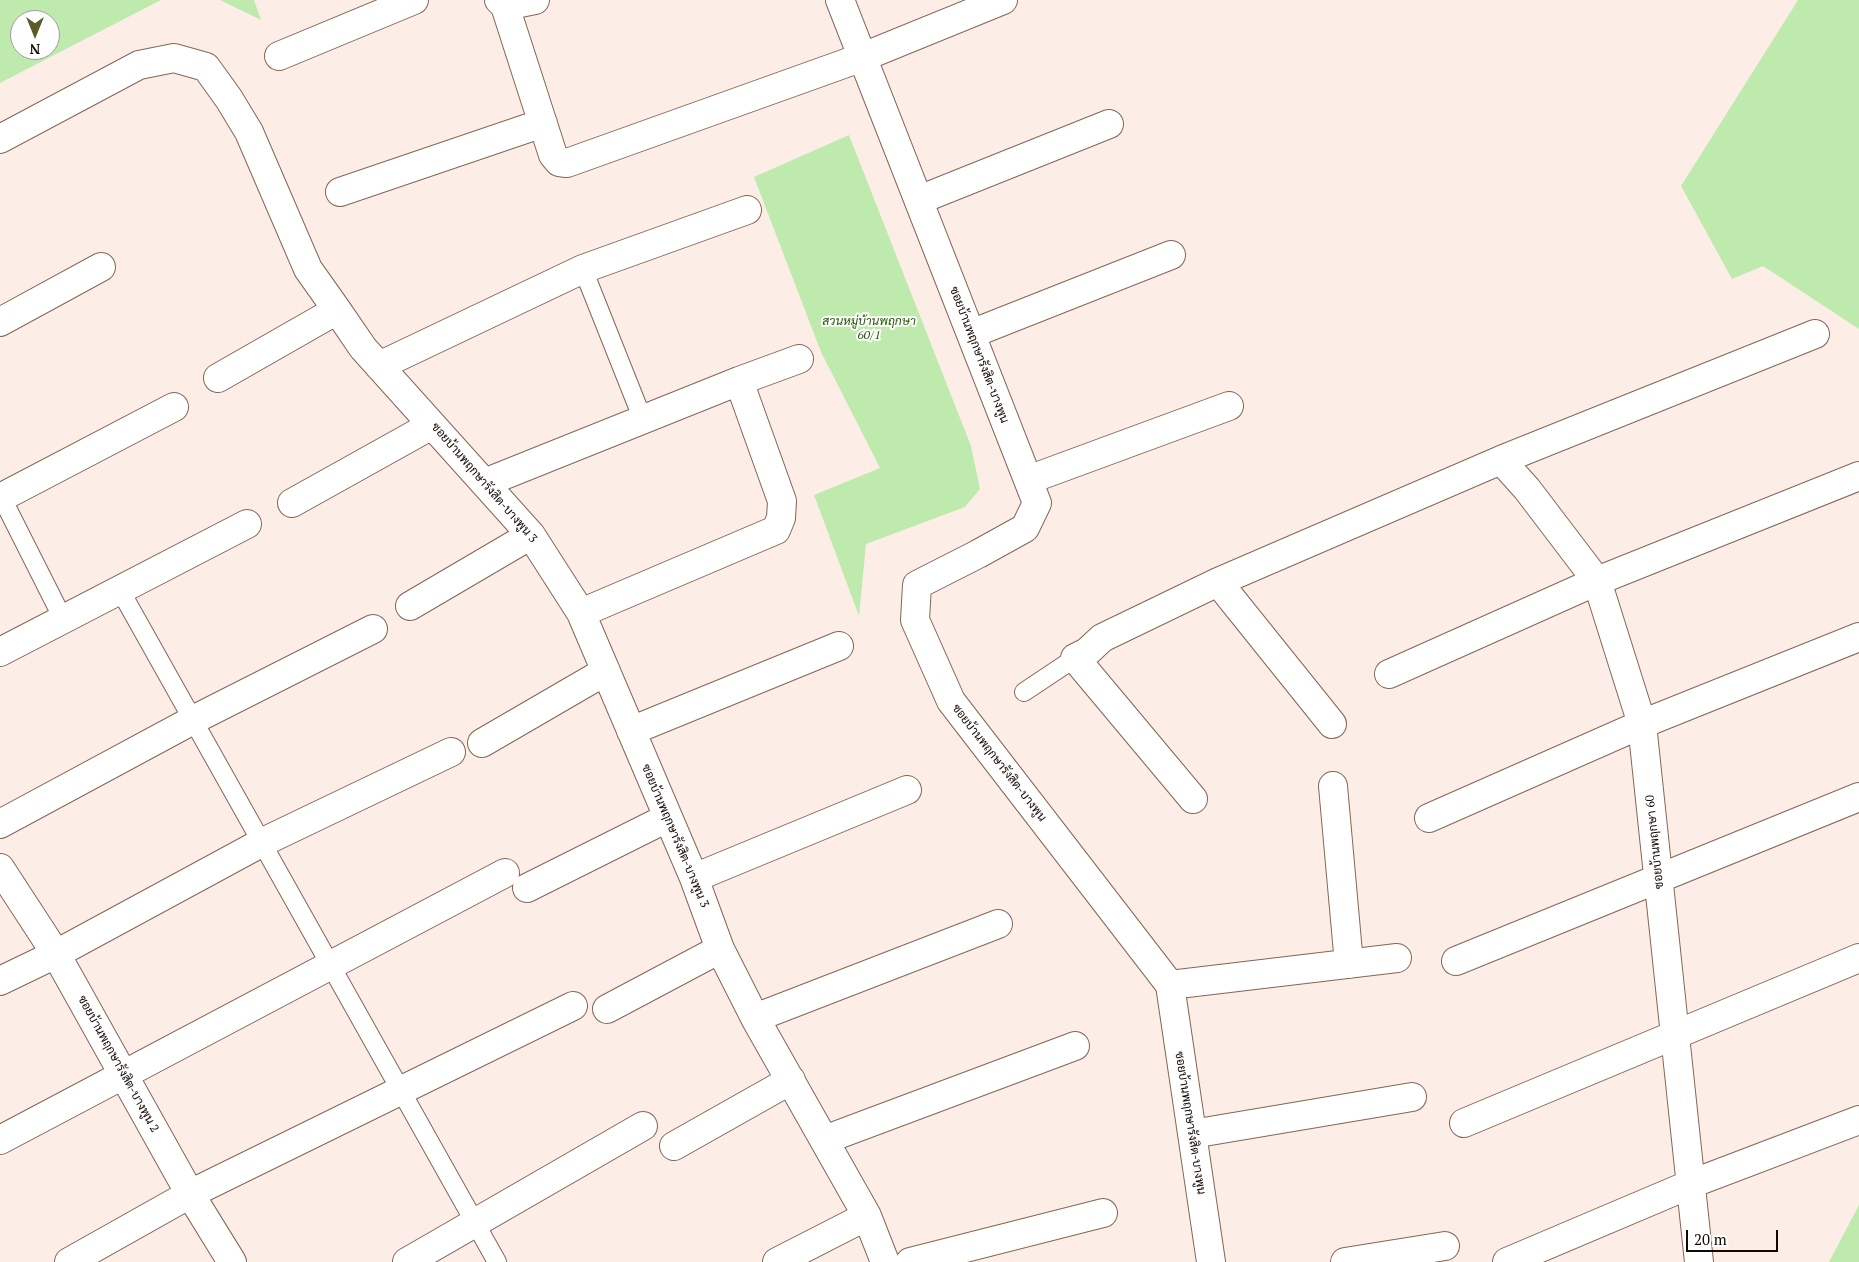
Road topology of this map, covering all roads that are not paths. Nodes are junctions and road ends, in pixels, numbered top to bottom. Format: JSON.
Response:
{"nodes":[{"id":1,"x":414,"y":0,"type":"edge"},
{"id":2,"x":535,"y":0,"type":"edge"},
{"id":3,"x":840,"y":0,"type":"edge"},
{"id":4,"x":1003,"y":0,"type":"edge"},
{"id":5,"x":502,"y":3,"type":"edge"},
{"id":6,"x":279,"y":56,"type":"dead end"},
{"id":7,"x":863,"y":57,"type":"junction"},
{"id":8,"x":543,"y":123,"type":"junction"},
{"id":9,"x":1109,"y":124,"type":"dead end"},
{"id":10,"x":0,"y":139,"type":"edge"},
{"id":11,"x":340,"y":192,"type":"dead end"},
{"id":12,"x":919,"y":200,"type":"junction"},
{"id":13,"x":747,"y":210,"type":"dead end"},
{"id":14,"x":1171,"y":255,"type":"dead end"},
{"id":15,"x":101,"y":267,"type":"dead end"},
{"id":16,"x":583,"y":269,"type":"junction"},
{"id":17,"x":337,"y":310,"type":"junction"},
{"id":18,"x":0,"y":322,"type":"edge"},
{"id":19,"x":971,"y":334,"type":"junction"},
{"id":20,"x":1814,"y":334,"type":"dead end"},
{"id":21,"x":799,"y":359,"type":"dead end"},
{"id":22,"x":379,"y":366,"type":"junction"},
{"id":23,"x":218,"y":378,"type":"dead end"},
{"id":24,"x":739,"y":381,"type":"junction"},
{"id":25,"x":1228,"y":406,"type":"dead end"},
{"id":26,"x":174,"y":407,"type":"dead end"},
{"id":27,"x":642,"y":420,"type":"junction"},
{"id":28,"x":432,"y":425,"type":"junction"},
{"id":29,"x":1501,"y":460,"type":"junction"},
{"id":30,"x":1859,"y":476,"type":"edge"},
{"id":31,"x":1028,"y":480,"type":"junction"},
{"id":32,"x":486,"y":484,"type":"junction"},
{"id":33,"x":0,"y":496,"type":"edge"},
{"id":34,"x":292,"y":503,"type":"dead end"},
{"id":35,"x":247,"y":524,"type":"dead end"},
{"id":36,"x":531,"y":534,"type":"junction"},
{"id":37,"x":1597,"y":581,"type":"junction"},
{"id":38,"x":1218,"y":582,"type":"junction"},
{"id":39,"x":120,"y":590,"type":"junction"},
{"id":40,"x":410,"y":606,"type":"dead end"},
{"id":41,"x":581,"y":613,"type":"junction"},
{"id":42,"x":63,"y":619,"type":"junction"},
{"id":43,"x":373,"y":629,"type":"dead end"},
{"id":44,"x":1859,"y":637,"type":"edge"},
{"id":45,"x":839,"y":646,"type":"dead end"},
{"id":46,"x":0,"y":652,"type":"edge"},
{"id":47,"x":1075,"y":658,"type":"junction"},
{"id":48,"x":606,"y":671,"type":"junction"},
{"id":49,"x":1389,"y":674,"type":"dead end"},
{"id":50,"x":1024,"y":692,"type":"dead end"},
{"id":51,"x":193,"y":720,"type":"junction"},
{"id":52,"x":1332,"y":724,"type":"dead end"},
{"id":53,"x":1642,"y":724,"type":"junction"},
{"id":54,"x":631,"y":731,"type":"junction"},
{"id":55,"x":482,"y":743,"type":"dead end"},
{"id":56,"x":451,"y":752,"type":"dead end"},
{"id":57,"x":1333,"y":786,"type":"dead end"},
{"id":58,"x":907,"y":790,"type":"dead end"},
{"id":59,"x":1859,"y":797,"type":"edge"},
{"id":60,"x":1193,"y":799,"type":"dead end"},
{"id":61,"x":667,"y":818,"type":"junction"},
{"id":62,"x":1429,"y":818,"type":"dead end"},
{"id":63,"x":0,"y":824,"type":"edge"},
{"id":64,"x":261,"y":843,"type":"junction"},
{"id":65,"x":0,"y":868,"type":"edge"},
{"id":66,"x":505,"y":874,"type":"dead end"},
{"id":67,"x":694,"y":878,"type":"junction"},
{"id":68,"x":1658,"y":878,"type":"junction"},
{"id":69,"x":527,"y":888,"type":"dead end"},
{"id":70,"x":998,"y":924,"type":"dead end"},
{"id":71,"x":720,"y":949,"type":"junction"},
{"id":72,"x":56,"y":954,"type":"junction"},
{"id":73,"x":1397,"y":958,"type":"dead end"},
{"id":74,"x":1859,"y":958,"type":"edge"},
{"id":75,"x":1456,"y":961,"type":"dead end"},
{"id":76,"x":1349,"y":964,"type":"junction"},
{"id":77,"x":330,"y":966,"type":"junction"},
{"id":78,"x":0,"y":980,"type":"edge"},
{"id":79,"x":1170,"y":985,"type":"junction"},
{"id":80,"x":573,"y":1006,"type":"dead end"},
{"id":81,"x":607,"y":1009,"type":"dead end"},
{"id":82,"x":755,"y":1018,"type":"junction"},
{"id":83,"x":1675,"y":1035,"type":"junction"},
{"id":84,"x":1075,"y":1046,"type":"dead end"},
{"id":85,"x":124,"y":1074,"type":"junction"},
{"id":86,"x":791,"y":1080,"type":"junction"},
{"id":87,"x":400,"y":1090,"type":"junction"},
{"id":88,"x":1412,"y":1097,"type":"dead end"},
{"id":89,"x":1859,"y":1120,"type":"edge"},
{"id":90,"x":1464,"y":1123,"type":"dead end"},
{"id":91,"x":644,"y":1126,"type":"dead end"},
{"id":92,"x":1192,"y":1134,"type":"junction"},
{"id":93,"x":0,"y":1140,"type":"edge"},
{"id":94,"x":824,"y":1140,"type":"junction"},
{"id":95,"x":674,"y":1146,"type":"dead end"},
{"id":96,"x":1691,"y":1184,"type":"junction"},
{"id":97,"x":190,"y":1194,"type":"junction"},
{"id":98,"x":1103,"y":1213,"type":"dead end"},
{"id":99,"x":867,"y":1216,"type":"junction"},
{"id":100,"x":475,"y":1223,"type":"junction"},
{"id":101,"x":1445,"y":1246,"type":"dead end"},
{"id":102,"x":69,"y":1262,"type":"edge"},
{"id":103,"x":232,"y":1262,"type":"edge"},
{"id":104,"x":407,"y":1262,"type":"edge"},
{"id":105,"x":497,"y":1262,"type":"edge"},
{"id":106,"x":778,"y":1262,"type":"edge"},
{"id":107,"x":885,"y":1262,"type":"edge"},
{"id":108,"x":910,"y":1262,"type":"edge"},
{"id":109,"x":1211,"y":1262,"type":"edge"},
{"id":110,"x":1345,"y":1262,"type":"edge"},
{"id":111,"x":1507,"y":1262,"type":"edge"},
{"id":112,"x":1699,"y":1262,"type":"edge"}],
"edges":[{"from":1,"to":6,"type":"street"},
{"from":2,"to":5,"type":"street"},
{"from":3,"to":7,"type":"street","name":"ซอยบ้านพฤกษารังสิต-บางพูน"},
{"from":4,"to":7,"type":"street"},
{"from":5,"to":8,"type":"street"},
{"from":7,"to":8,"type":"street"},
{"from":7,"to":12,"type":"street","name":"ซอยบ้านพฤกษารังสิต-บางพูน"},
{"from":8,"to":11,"type":"street"},
{"from":9,"to":12,"type":"street"},
{"from":10,"to":17,"type":"street","name":"ซอยบ้านพฤกษารังสิต-บางพูน 3"},
{"from":12,"to":19,"type":"street","name":"ซอยบ้านพฤกษารังสิต-บางพูน"},
{"from":13,"to":16,"type":"street"},
{"from":14,"to":19,"type":"street"},
{"from":15,"to":18,"type":"street"},
{"from":16,"to":22,"type":"street"},
{"from":16,"to":27,"type":"lane"},
{"from":17,"to":22,"type":"street","name":"ซอยบ้านพฤกษารังสิต-บางพูน 3"},
{"from":17,"to":23,"type":"street"},
{"from":19,"to":31,"type":"street","name":"ซอยบ้านพฤกษารังสิต-บางพูน"},
{"from":20,"to":29,"type":"street"},
{"from":21,"to":24,"type":"street"},
{"from":22,"to":28,"type":"street","name":"ซอยบ้านพฤกษารังสิต-บางพูน 3"},
{"from":24,"to":27,"type":"street"},
{"from":24,"to":41,"type":"street"},
{"from":25,"to":31,"type":"street"},
{"from":26,"to":33,"type":"street"},
{"from":27,"to":32,"type":"street"},
{"from":28,"to":32,"type":"street","name":"ซอยบ้านพฤกษารังสิต-บางพูน 3"},
{"from":28,"to":34,"type":"street"},
{"from":29,"to":37,"type":"street","name":"ซอยบ้านพฤกษา 60"},
{"from":29,"to":38,"type":"street"},
{"from":30,"to":37,"type":"street"},
{"from":31,"to":79,"type":"street","name":"ซอยบ้านพฤกษารังสิต-บางพูน"},
{"from":32,"to":36,"type":"street","name":"ซอยบ้านพฤกษารังสิต-บางพูน 3"},
{"from":33,"to":42,"type":"lane"},
{"from":35,"to":39,"type":"street"},
{"from":36,"to":40,"type":"street"},
{"from":36,"to":41,"type":"street","name":"ซอยบ้านพฤกษารังสิต-บางพูน 3"},
{"from":37,"to":49,"type":"street"},
{"from":37,"to":53,"type":"street","name":"ซอยบ้านพฤกษา 60"},
{"from":38,"to":47,"type":"street"},
{"from":38,"to":52,"type":"street"},
{"from":39,"to":42,"type":"street"},
{"from":39,"to":51,"type":"lane"},
{"from":41,"to":48,"type":"street","name":"ซอยบ้านพฤกษารังสิต-บางพูน 3"},
{"from":42,"to":46,"type":"street"},
{"from":43,"to":51,"type":"street"},
{"from":44,"to":53,"type":"street"},
{"from":45,"to":54,"type":"street"},
{"from":47,"to":50,"type":"lane"},
{"from":47,"to":60,"type":"street"},
{"from":48,"to":54,"type":"street","name":"ซอยบ้านพฤกษารังสิต-บางพูน 3"},
{"from":48,"to":55,"type":"street"},
{"from":51,"to":63,"type":"street"},
{"from":51,"to":64,"type":"lane"},
{"from":53,"to":62,"type":"street"},
{"from":53,"to":68,"type":"street","name":"ซอยบ้านพฤกษา 60"},
{"from":54,"to":61,"type":"street","name":"ซอยบ้านพฤกษารังสิต-บางพูน 3"},
{"from":56,"to":64,"type":"street"},
{"from":57,"to":76,"type":"street"},
{"from":58,"to":67,"type":"street"},
{"from":59,"to":68,"type":"street"},
{"from":61,"to":67,"type":"street","name":"ซอยบ้านพฤกษารังสิต-บางพูน 3"},
{"from":61,"to":69,"type":"street"},
{"from":64,"to":72,"type":"street"},
{"from":64,"to":77,"type":"lane"},
{"from":65,"to":72,"type":"street","name":"ซอยบ้านพฤกษารังสิต-บางพูน 2"},
{"from":66,"to":77,"type":"street"},
{"from":67,"to":71,"type":"street","name":"ซอยบ้านพฤกษารังสิต-บางพูน 3"},
{"from":68,"to":75,"type":"street"},
{"from":68,"to":83,"type":"street","name":"ซอยบ้านพฤกษา 60"},
{"from":70,"to":82,"type":"street"},
{"from":71,"to":81,"type":"street"},
{"from":71,"to":82,"type":"street","name":"ซอยบ้านพฤกษารังสิต-บางพูน 3"},
{"from":72,"to":78,"type":"street"},
{"from":72,"to":85,"type":"street","name":"ซอยบ้านพฤกษารังสิต-บางพูน 2"},
{"from":73,"to":76,"type":"street"},
{"from":74,"to":83,"type":"street"},
{"from":76,"to":79,"type":"street"},
{"from":77,"to":85,"type":"street"},
{"from":77,"to":87,"type":"lane"},
{"from":79,"to":92,"type":"street","name":"ซอยบ้านพฤกษารังสิต-บางพูน"},
{"from":80,"to":87,"type":"street"},
{"from":82,"to":86,"type":"street","name":"ซอยบ้านพฤกษารังสิต-บางพูน 3"},
{"from":83,"to":90,"type":"street"},
{"from":83,"to":96,"type":"street","name":"ซอยบ้านพฤกษา 60"},
{"from":84,"to":94,"type":"street"},
{"from":85,"to":93,"type":"street"},
{"from":85,"to":97,"type":"street","name":"ซอยบ้านพฤกษารังสิต-บางพูน 2"},
{"from":86,"to":94,"type":"street","name":"ซอยบ้านพฤกษารังสิต-บางพูน 3"},
{"from":86,"to":95,"type":"street"},
{"from":87,"to":97,"type":"street"},
{"from":87,"to":100,"type":"lane"},
{"from":88,"to":92,"type":"street"},
{"from":89,"to":96,"type":"street"},
{"from":91,"to":100,"type":"street"},
{"from":92,"to":109,"type":"street","name":"ซอยบ้านพฤกษารังสิต-บางพูน"},
{"from":94,"to":99,"type":"street","name":"ซอยบ้านพฤกษารังสิต-บางพูน 3"},
{"from":96,"to":111,"type":"street"},
{"from":96,"to":112,"type":"street","name":"ซอยบ้านพฤกษา 60"},
{"from":97,"to":102,"type":"street"},
{"from":97,"to":103,"type":"street","name":"ซอยบ้านพฤกษารังสิต-บางพูน 2"},
{"from":98,"to":108,"type":"street"},
{"from":99,"to":106,"type":"street"},
{"from":99,"to":107,"type":"street","name":"ซอยบ้านพฤกษารังสิต-บางพูน 3"},
{"from":100,"to":104,"type":"street"},
{"from":100,"to":105,"type":"lane"},
{"from":101,"to":110,"type":"street"}]}
